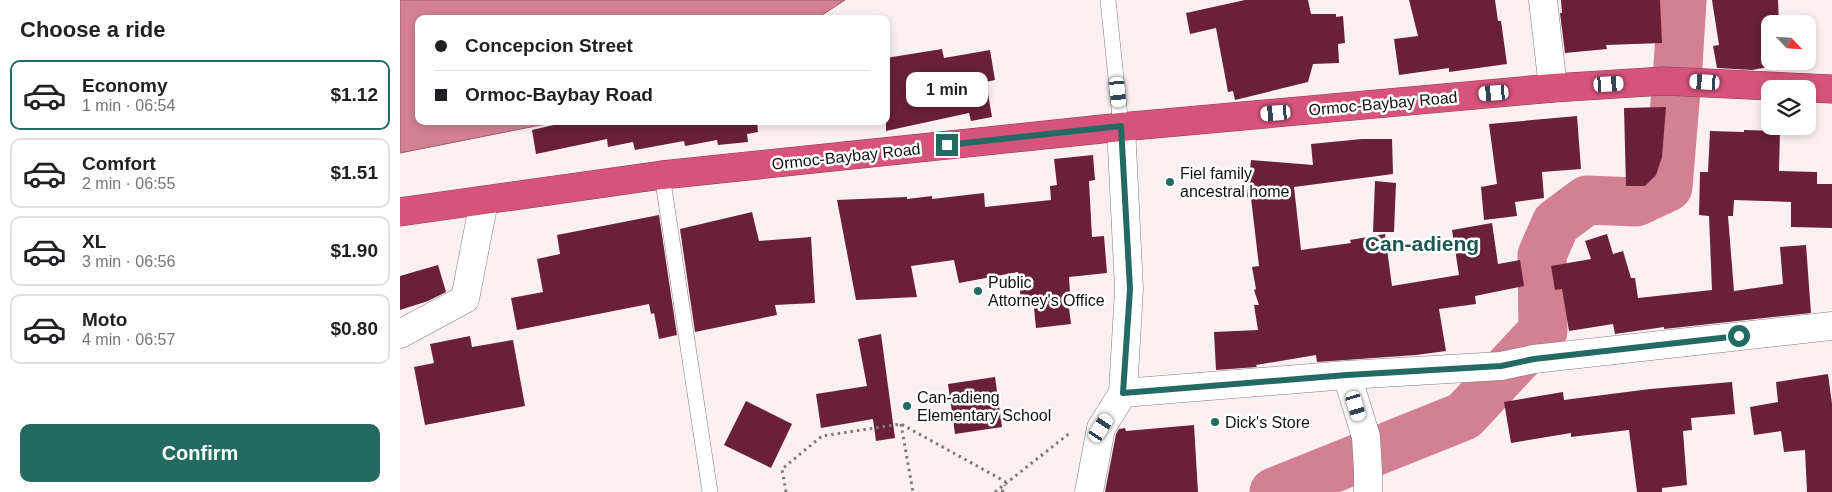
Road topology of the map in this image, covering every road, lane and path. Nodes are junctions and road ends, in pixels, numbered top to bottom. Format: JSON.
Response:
{"nodes":[{"id":1,"x":1108,"y":0,"type":"edge"},
{"id":2,"x":1543,"y":0,"type":"edge"},
{"id":3,"x":1553,"y":88,"type":"junction"},
{"id":4,"x":1832,"y":89,"type":"edge"},
{"id":5,"x":1121,"y":126,"type":"junction"},
{"id":6,"x":662,"y":175,"type":"junction"},
{"id":7,"x":484,"y":201,"type":"junction"},
{"id":8,"x":400,"y":212,"type":"edge"},
{"id":9,"x":1832,"y":326,"type":"edge"},
{"id":10,"x":400,"y":334,"type":"edge"},
{"id":11,"x":1347,"y":375,"type":"junction"},
{"id":12,"x":1123,"y":393,"type":"junction"},
{"id":13,"x":901,"y":424,"type":"junction"},
{"id":14,"x":1077,"y":427,"type":"dead end"},
{"id":15,"x":1006,"y":482,"type":"junction"},
{"id":16,"x":1370,"y":487,"type":"edge"},
{"id":17,"x":710,"y":492,"type":"edge"},
{"id":18,"x":786,"y":492,"type":"edge"},
{"id":19,"x":913,"y":492,"type":"edge"},
{"id":20,"x":995,"y":492,"type":"edge"},
{"id":21,"x":1002,"y":492,"type":"edge"},
{"id":22,"x":1089,"y":492,"type":"edge"}],
"edges":[{"from":1,"to":5,"type":"lane"},
{"from":2,"to":3,"type":"street"},
{"from":3,"to":4,"type":"highway","name":"Ormoc-Baybay Road"},
{"from":3,"to":5,"type":"highway","name":"Ormoc-Baybay Road"},
{"from":5,"to":6,"type":"highway","name":"Ormoc-Baybay Road"},
{"from":5,"to":12,"type":"street"},
{"from":6,"to":7,"type":"highway","name":"Ormoc-Baybay Road"},
{"from":6,"to":17,"type":"lane"},
{"from":7,"to":8,"type":"highway","name":"Ormoc-Baybay Road"},
{"from":7,"to":10,"type":"street"},
{"from":9,"to":11,"type":"street"},
{"from":11,"to":12,"type":"street"},
{"from":11,"to":16,"type":"street"},
{"from":12,"to":22,"type":"street"},
{"from":13,"to":15,"type":"path"},
{"from":13,"to":18,"type":"path"},
{"from":13,"to":19,"type":"path"},
{"from":14,"to":15,"type":"path"},
{"from":15,"to":20,"type":"path"},
{"from":15,"to":21,"type":"path"}]}
